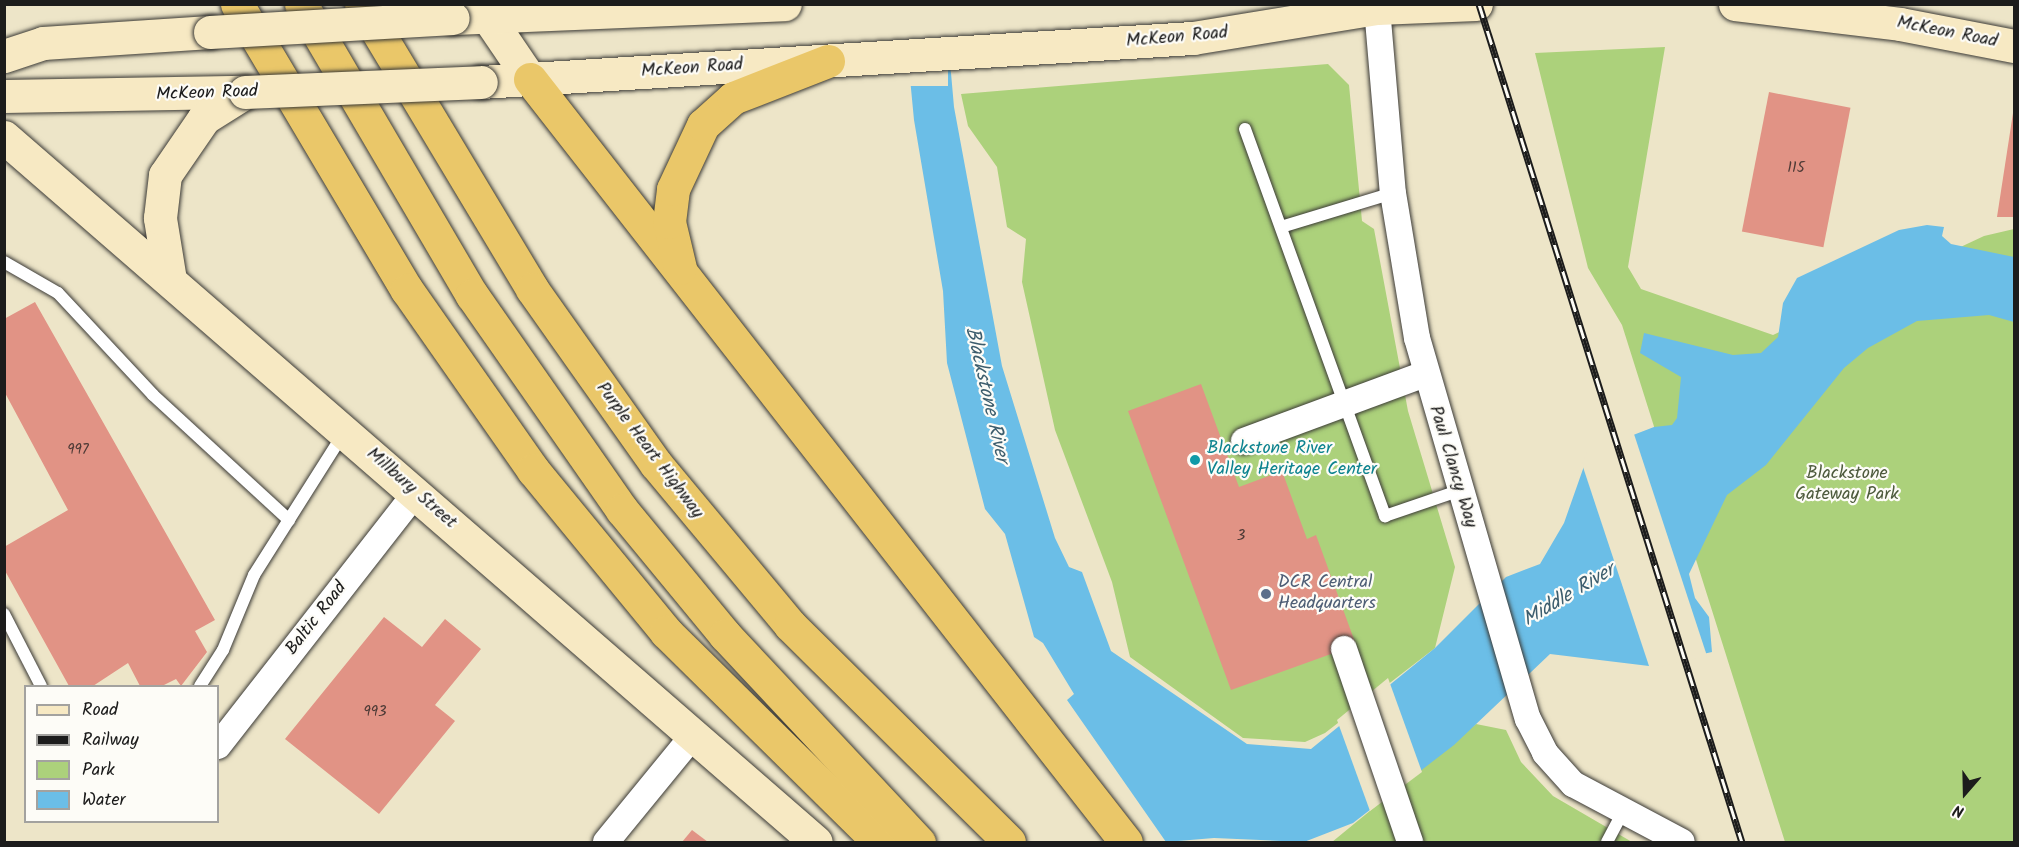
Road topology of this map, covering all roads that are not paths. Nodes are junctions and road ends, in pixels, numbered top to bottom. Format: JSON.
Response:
{"nodes":[{"id":1,"x":237,"y":4,"type":"edge"},
{"id":2,"x":301,"y":4,"type":"edge"},
{"id":3,"x":361,"y":4,"type":"edge"},
{"id":4,"x":786,"y":4,"type":"edge"},
{"id":5,"x":1476,"y":4,"type":"edge"},
{"id":6,"x":1736,"y":4,"type":"edge"},
{"id":7,"x":1372,"y":6,"type":"edge"},
{"id":8,"x":1845,"y":10,"type":"edge"},
{"id":9,"x":472,"y":13,"type":"edge"},
{"id":10,"x":1901,"y":14,"type":"edge"},
{"id":11,"x":2014,"y":46,"type":"edge"},
{"id":12,"x":4,"y":56,"type":"edge"},
{"id":13,"x":828,"y":61,"type":"junction"},
{"id":14,"x":530,"y":79,"type":"junction"},
{"id":15,"x":245,"y":92,"type":"junction"},
{"id":16,"x":4,"y":96,"type":"edge"},
{"id":17,"x":1245,"y":129,"type":"dead end"},
{"id":18,"x":4,"y":137,"type":"edge"},
{"id":19,"x":1393,"y":193,"type":"junction"},
{"id":20,"x":1281,"y":227,"type":"junction"},
{"id":21,"x":4,"y":262,"type":"edge"},
{"id":22,"x":170,"y":280,"type":"junction"},
{"id":23,"x":686,"y":284,"type":"junction"},
{"id":24,"x":1425,"y":374,"type":"junction"},
{"id":25,"x":1345,"y":404,"type":"junction"},
{"id":26,"x":345,"y":431,"type":"junction"},
{"id":27,"x":1244,"y":441,"type":"dead end"},
{"id":28,"x":1458,"y":491,"type":"junction"},
{"id":29,"x":416,"y":493,"type":"junction"},
{"id":30,"x":289,"y":520,"type":"junction"},
{"id":31,"x":4,"y":614,"type":"edge"},
{"id":32,"x":1344,"y":649,"type":"dead end"},
{"id":33,"x":40,"y":685,"type":"edge"},
{"id":34,"x":201,"y":685,"type":"edge"},
{"id":35,"x":691,"y":738,"type":"junction"},
{"id":36,"x":219,"y":745,"type":"edge"},
{"id":37,"x":1623,"y":812,"type":"junction"},
{"id":38,"x":1409,"y":835,"type":"edge"},
{"id":39,"x":606,"y":843,"type":"edge"},
{"id":40,"x":816,"y":843,"type":"edge"},
{"id":41,"x":879,"y":843,"type":"edge"},
{"id":42,"x":918,"y":843,"type":"edge"},
{"id":43,"x":1009,"y":843,"type":"edge"},
{"id":44,"x":1126,"y":843,"type":"edge"},
{"id":45,"x":1606,"y":843,"type":"edge"},
{"id":46,"x":1682,"y":843,"type":"edge"}],
"edges":[{"from":1,"to":41,"type":"highway"},
{"from":2,"to":42,"type":"highway"},
{"from":3,"to":43,"type":"highway","name":"Purple Heart Highway"},
{"from":4,"to":9,"type":"main road"},
{"from":5,"to":7,"type":"main road","name":"McKeon Road"},
{"from":6,"to":8,"type":"main road","name":"McKeon Road"},
{"from":7,"to":13,"type":"main road","name":"McKeon Road"},
{"from":7,"to":19,"type":"street","name":"Paul Clancy Way"},
{"from":8,"to":10,"type":"main road","name":"McKeon Road"},
{"from":9,"to":12,"type":"main road","bridge":true},
{"from":9,"to":14,"type":"main road"},
{"from":10,"to":11,"type":"main road","name":"McKeon Road"},
{"from":13,"to":14,"type":"main road","name":"McKeon Road"},
{"from":13,"to":23,"type":"highway"},
{"from":14,"to":15,"type":"main road","name":"McKeon Road","bridge":true},
{"from":14,"to":23,"type":"highway"},
{"from":15,"to":16,"type":"main road","name":"McKeon Road"},
{"from":15,"to":22,"type":"main road"},
{"from":17,"to":20,"type":"lane"},
{"from":18,"to":22,"type":"main road","name":"Millbury Street"},
{"from":19,"to":20,"type":"lane"},
{"from":19,"to":24,"type":"street","name":"Paul Clancy Way"},
{"from":20,"to":25,"type":"lane"},
{"from":21,"to":30,"type":"lane"},
{"from":22,"to":26,"type":"main road","name":"Millbury Street"},
{"from":23,"to":44,"type":"highway"},
{"from":24,"to":25,"type":"street"},
{"from":24,"to":28,"type":"street","name":"Paul Clancy Way"},
{"from":25,"to":27,"type":"street"},
{"from":25,"to":28,"type":"lane"},
{"from":26,"to":29,"type":"main road","name":"Millbury Street"},
{"from":26,"to":30,"type":"lane"},
{"from":28,"to":37,"type":"street","name":"Paul Clancy Way"},
{"from":29,"to":35,"type":"main road","name":"Millbury Street"},
{"from":29,"to":36,"type":"street","name":"Baltic Road"},
{"from":30,"to":34,"type":"lane"},
{"from":31,"to":33,"type":"lane"},
{"from":32,"to":38,"type":"street"},
{"from":35,"to":39,"type":"street"},
{"from":35,"to":40,"type":"main road","name":"Millbury Street"},
{"from":37,"to":45,"type":"lane"},
{"from":37,"to":46,"type":"street","name":"Paul Clancy Way"}]}
